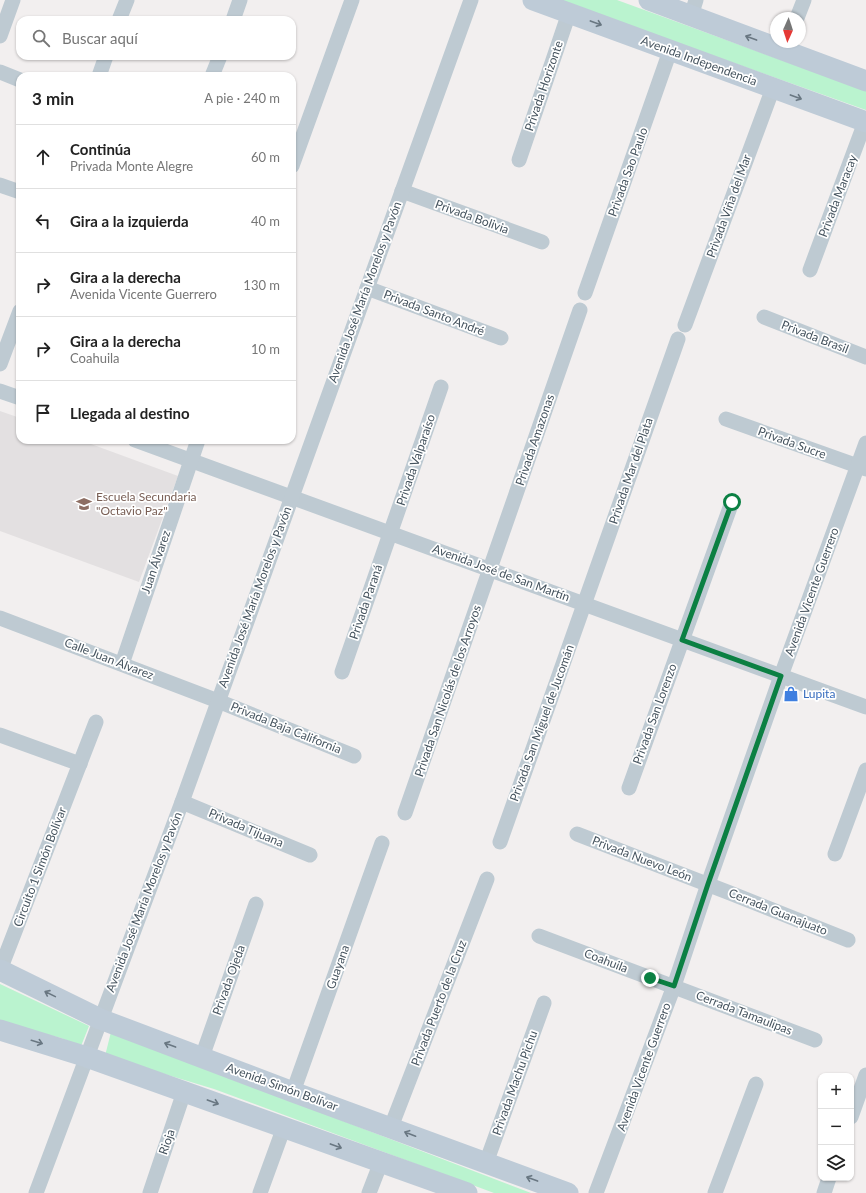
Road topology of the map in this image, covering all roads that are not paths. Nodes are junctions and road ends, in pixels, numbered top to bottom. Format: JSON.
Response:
{"nodes":[{"id":1,"x":13,"y":0,"type":"edge"},
{"id":2,"x":127,"y":0,"type":"edge"},
{"id":3,"x":240,"y":0,"type":"edge"},
{"id":4,"x":352,"y":0,"type":"edge"},
{"id":5,"x":471,"y":0,"type":"edge"},
{"id":6,"x":533,"y":0,"type":"edge"},
{"id":7,"x":649,"y":0,"type":"edge"},
{"id":8,"x":804,"y":0,"type":"edge"},
{"id":9,"x":694,"y":8,"type":"edge"},
{"id":10,"x":799,"y":12,"type":"edge"},
{"id":11,"x":569,"y":13,"type":"junction"},
{"id":12,"x":121,"y":16,"type":"edge"},
{"id":13,"x":234,"y":16,"type":"edge"},
{"id":14,"x":0,"y":36,"type":"edge"},
{"id":15,"x":770,"y":39,"type":"edge"},
{"id":16,"x":792,"y":48,"type":"edge"},
{"id":17,"x":670,"y":51,"type":"junction"},
{"id":18,"x":105,"y":60,"type":"edge"},
{"id":19,"x":218,"y":60,"type":"edge"},
{"id":20,"x":0,"y":72,"type":"edge"},
{"id":21,"x":100,"y":72,"type":"edge"},
{"id":22,"x":214,"y":72,"type":"edge"},
{"id":23,"x":16,"y":78,"type":"edge"},
{"id":24,"x":866,"y":81,"type":"edge"},
{"id":25,"x":773,"y":88,"type":"junction"},
{"id":26,"x":866,"y":122,"type":"edge"},
{"id":27,"x":296,"y":155,"type":"edge"},
{"id":28,"x":519,"y":160,"type":"dead end"},
{"id":29,"x":0,"y":185,"type":"edge"},
{"id":30,"x":16,"y":191,"type":"edge"},
{"id":31,"x":402,"y":191,"type":"junction"},
{"id":32,"x":542,"y":242,"type":"dead end"},
{"id":33,"x":810,"y":270,"type":"dead end"},
{"id":34,"x":367,"y":288,"type":"junction"},
{"id":35,"x":584,"y":293,"type":"dead end"},
{"id":36,"x":580,"y":310,"type":"dead end"},
{"id":37,"x":764,"y":317,"type":"dead end"},
{"id":38,"x":16,"y":322,"type":"edge"},
{"id":39,"x":685,"y":324,"type":"dead end"},
{"id":40,"x":501,"y":338,"type":"dead end"},
{"id":41,"x":678,"y":339,"type":"dead end"},
{"id":42,"x":866,"y":357,"type":"edge"},
{"id":43,"x":0,"y":364,"type":"edge"},
{"id":44,"x":441,"y":387,"type":"dead end"},
{"id":45,"x":0,"y":391,"type":"edge"},
{"id":46,"x":16,"y":397,"type":"edge"},
{"id":47,"x":726,"y":419,"type":"dead end"},
{"id":48,"x":866,"y":443,"type":"edge"},
{"id":49,"x":146,"y":444,"type":"edge"},
{"id":50,"x":196,"y":444,"type":"edge"},
{"id":51,"x":190,"y":460,"type":"junction"},
{"id":52,"x":862,"y":467,"type":"edge"},
{"id":53,"x":291,"y":497,"type":"junction"},
{"id":54,"x":732,"y":502,"type":"dead end"},
{"id":55,"x":390,"y":533,"type":"junction"},
{"id":56,"x":490,"y":569,"type":"junction"},
{"id":57,"x":584,"y":604,"type":"junction"},
{"id":58,"x":0,"y":618,"type":"edge"},
{"id":59,"x":682,"y":640,"type":"junction"},
{"id":60,"x":122,"y":664,"type":"junction"},
{"id":61,"x":342,"y":672,"type":"dead end"},
{"id":62,"x":781,"y":676,"type":"junction"},
{"id":63,"x":218,"y":701,"type":"junction"},
{"id":64,"x":866,"y":707,"type":"edge"},
{"id":65,"x":96,"y":722,"type":"dead end"},
{"id":66,"x":0,"y":735,"type":"edge"},
{"id":67,"x":354,"y":756,"type":"dead end"},
{"id":68,"x":80,"y":764,"type":"junction"},
{"id":69,"x":866,"y":770,"type":"edge"},
{"id":70,"x":629,"y":788,"type":"dead end"},
{"id":71,"x":182,"y":802,"type":"junction"},
{"id":72,"x":405,"y":813,"type":"dead end"},
{"id":73,"x":576,"y":834,"type":"dead end"},
{"id":74,"x":500,"y":842,"type":"dead end"},
{"id":75,"x":382,"y":843,"type":"dead end"},
{"id":76,"x":835,"y":854,"type":"dead end"},
{"id":77,"x":310,"y":855,"type":"dead end"},
{"id":78,"x":487,"y":879,"type":"dead end"},
{"id":79,"x":708,"y":884,"type":"junction"},
{"id":80,"x":256,"y":904,"type":"dead end"},
{"id":81,"x":539,"y":936,"type":"dead end"},
{"id":82,"x":848,"y":940,"type":"dead end"},
{"id":83,"x":0,"y":970,"type":"edge"},
{"id":84,"x":674,"y":986,"type":"junction"},
{"id":85,"x":544,"y":1003,"type":"dead end"},
{"id":86,"x":100,"y":1019,"type":"junction"},
{"id":87,"x":0,"y":1030,"type":"edge"},
{"id":88,"x":815,"y":1040,"type":"dead end"},
{"id":89,"x":87,"y":1057,"type":"junction"},
{"id":90,"x":202,"y":1057,"type":"junction"},
{"id":91,"x":866,"y":1075,"type":"edge"},
{"id":92,"x":756,"y":1084,"type":"dead end"},
{"id":93,"x":184,"y":1092,"type":"junction"},
{"id":94,"x":293,"y":1092,"type":"junction"},
{"id":95,"x":854,"y":1109,"type":"edge"},
{"id":96,"x":284,"y":1127,"type":"junction"},
{"id":97,"x":390,"y":1127,"type":"junction"},
{"id":98,"x":381,"y":1162,"type":"junction"},
{"id":99,"x":486,"y":1163,"type":"junction"},
{"id":100,"x":828,"y":1181,"type":"edge"},
{"id":101,"x":36,"y":1193,"type":"edge"},
{"id":102,"x":150,"y":1193,"type":"edge"},
{"id":103,"x":260,"y":1193,"type":"edge"},
{"id":104,"x":370,"y":1193,"type":"edge"},
{"id":105,"x":467,"y":1193,"type":"edge"},
{"id":106,"x":568,"y":1193,"type":"edge"},
{"id":107,"x":596,"y":1193,"type":"edge"},
{"id":108,"x":715,"y":1193,"type":"edge"},
{"id":109,"x":824,"y":1193,"type":"edge"}],
"edges":[{"from":1,"to":14,"type":"street"},
{"from":2,"to":12,"type":"street"},
{"from":3,"to":13,"type":"street"},
{"from":4,"to":27,"type":"street"},
{"from":5,"to":31,"type":"street","name":"Avenida José María Morelos y Pavón"},
{"from":6,"to":11,"type":"main road","name":"Avenida Independencia"},
{"from":7,"to":9,"type":"main road"},
{"from":8,"to":10,"type":"street"},
{"from":15,"to":9,"type":"main road","one_way":true},
{"from":11,"to":17,"type":"main road","name":"Avenida Independencia","one_way":true},
{"from":11,"to":28,"type":"street","name":"Privada Horizonte"},
{"from":16,"to":24,"type":"main road"},
{"from":17,"to":25,"type":"main road","name":"Avenida Independencia"},
{"from":17,"to":35,"type":"street","name":"Privada Sao Paulo"},
{"from":18,"to":21,"type":"street"},
{"from":19,"to":22,"type":"street"},
{"from":20,"to":23,"type":"street"},
{"from":25,"to":26,"type":"main road","name":"Avenida Independencia","one_way":true},
{"from":25,"to":39,"type":"street","name":"Privada Viña del Mar"},
{"from":26,"to":33,"type":"street","name":"Privada Maracay"},
{"from":29,"to":30,"type":"street"},
{"from":31,"to":32,"type":"street","name":"Privada Bolivia"},
{"from":31,"to":34,"type":"street","name":"Avenida José María Morelos y Pavón"},
{"from":34,"to":40,"type":"street","name":"Privada Santo André"},
{"from":34,"to":53,"type":"street","name":"Avenida José María Morelos y Pavón"},
{"from":36,"to":56,"type":"street","name":"Privada Amazonas"},
{"from":37,"to":42,"type":"street","name":"Privada Brasil"},
{"from":38,"to":43,"type":"street"},
{"from":41,"to":57,"type":"street","name":"Privada Mar del Plata"},
{"from":44,"to":55,"type":"street","name":"Privada Valparaíso"},
{"from":45,"to":46,"type":"street"},
{"from":47,"to":52,"type":"street","name":"Privada Sucre"},
{"from":48,"to":52,"type":"street","name":"Avenida Vicente Guerrero"},
{"from":49,"to":51,"type":"street","name":"Avenida José de San Martín"},
{"from":50,"to":51,"type":"street","name":"Juan Álvarez"},
{"from":51,"to":53,"type":"street","name":"Avenida José de San Martín"},
{"from":51,"to":60,"type":"street","name":"Juan Álvarez"},
{"from":52,"to":62,"type":"street","name":"Avenida Vicente Guerrero"},
{"from":53,"to":55,"type":"street","name":"Avenida José de San Martín"},
{"from":53,"to":63,"type":"street","name":"Avenida José María Morelos y Pavón"},
{"from":54,"to":59,"type":"street","name":"Privada San Lorenzo"},
{"from":55,"to":56,"type":"street","name":"Avenida José de San Martín"},
{"from":55,"to":61,"type":"street","name":"Privada Paraná"},
{"from":56,"to":57,"type":"street","name":"Avenida José de San Martín"},
{"from":56,"to":72,"type":"street","name":"Privada San Nicolás de los Arroyos"},
{"from":57,"to":59,"type":"street","name":"Avenida José de San Martín"},
{"from":57,"to":74,"type":"street","name":"Privada San Miguel de Jucomán"},
{"from":58,"to":60,"type":"street","name":"Calle Juan Álvarez"},
{"from":59,"to":62,"type":"street","name":"Avenida José de San Martín"},
{"from":59,"to":70,"type":"street","name":"Privada San Lorenzo"},
{"from":60,"to":63,"type":"street","name":"Calle Juan Álvarez"},
{"from":62,"to":64,"type":"street","name":"Avenida José de San Martín"},
{"from":62,"to":79,"type":"street","name":"Avenida Vicente Guerrero"},
{"from":63,"to":67,"type":"street","name":"Privada Baja California"},
{"from":63,"to":71,"type":"street","name":"Avenida José María Morelos y Pavón"},
{"from":65,"to":68,"type":"street","name":"Circuito 1 Simón Bolívar"},
{"from":66,"to":68,"type":"street"},
{"from":68,"to":83,"type":"street","name":"Circuito 1 Simón Bolívar"},
{"from":69,"to":76,"type":"street"},
{"from":71,"to":77,"type":"street","name":"Privada Tijuana"},
{"from":71,"to":86,"type":"street","name":"Avenida José María Morelos y Pavón"},
{"from":73,"to":79,"type":"street","name":"Privada Nuevo León"},
{"from":75,"to":94,"type":"street","name":"Guayana"},
{"from":78,"to":97,"type":"street","name":"Privada Puerto de la Cruz"},
{"from":79,"to":82,"type":"street","name":"Cerrada Guanajuato"},
{"from":79,"to":84,"type":"street","name":"Avenida Vicente Guerrero"},
{"from":80,"to":90,"type":"street","name":"Privada Ojeda"},
{"from":81,"to":84,"type":"street","name":"Coahuila"},
{"from":86,"to":83,"type":"main road","name":"Avenida Simón Bolívar","one_way":true},
{"from":84,"to":88,"type":"street","name":"Cerrada Tamaulipas"},
{"from":84,"to":107,"type":"street","name":"Avenida Vicente Guerrero"},
{"from":85,"to":99,"type":"street","name":"Privada Machu Pichu"},
{"from":86,"to":89,"type":"street","name":"Avenida José María Morelos y Pavón"},
{"from":90,"to":86,"type":"main road","name":"Avenida Simón Bolívar","one_way":true},
{"from":87,"to":89,"type":"main road","one_way":true},
{"from":89,"to":93,"type":"main road"},
{"from":89,"to":101,"type":"street","name":"Avenida José María Morelos y Pavón"},
{"from":90,"to":94,"type":"main road","name":"Avenida Simón Bolívar"},
{"from":91,"to":95,"type":"street"},
{"from":92,"to":108,"type":"street"},
{"from":93,"to":96,"type":"main road","one_way":true},
{"from":93,"to":102,"type":"street","name":"Rioja"},
{"from":94,"to":97,"type":"main road","name":"Avenida Simón Bolívar"},
{"from":96,"to":98,"type":"main road","one_way":true},
{"from":96,"to":103,"type":"street"},
{"from":99,"to":97,"type":"main road","name":"Avenida Simón Bolívar","one_way":true},
{"from":98,"to":104,"type":"street"},
{"from":98,"to":105,"type":"main road"},
{"from":106,"to":99,"type":"main road","name":"Avenida Simón Bolívar","one_way":true},
{"from":100,"to":109,"type":"street"}]}
